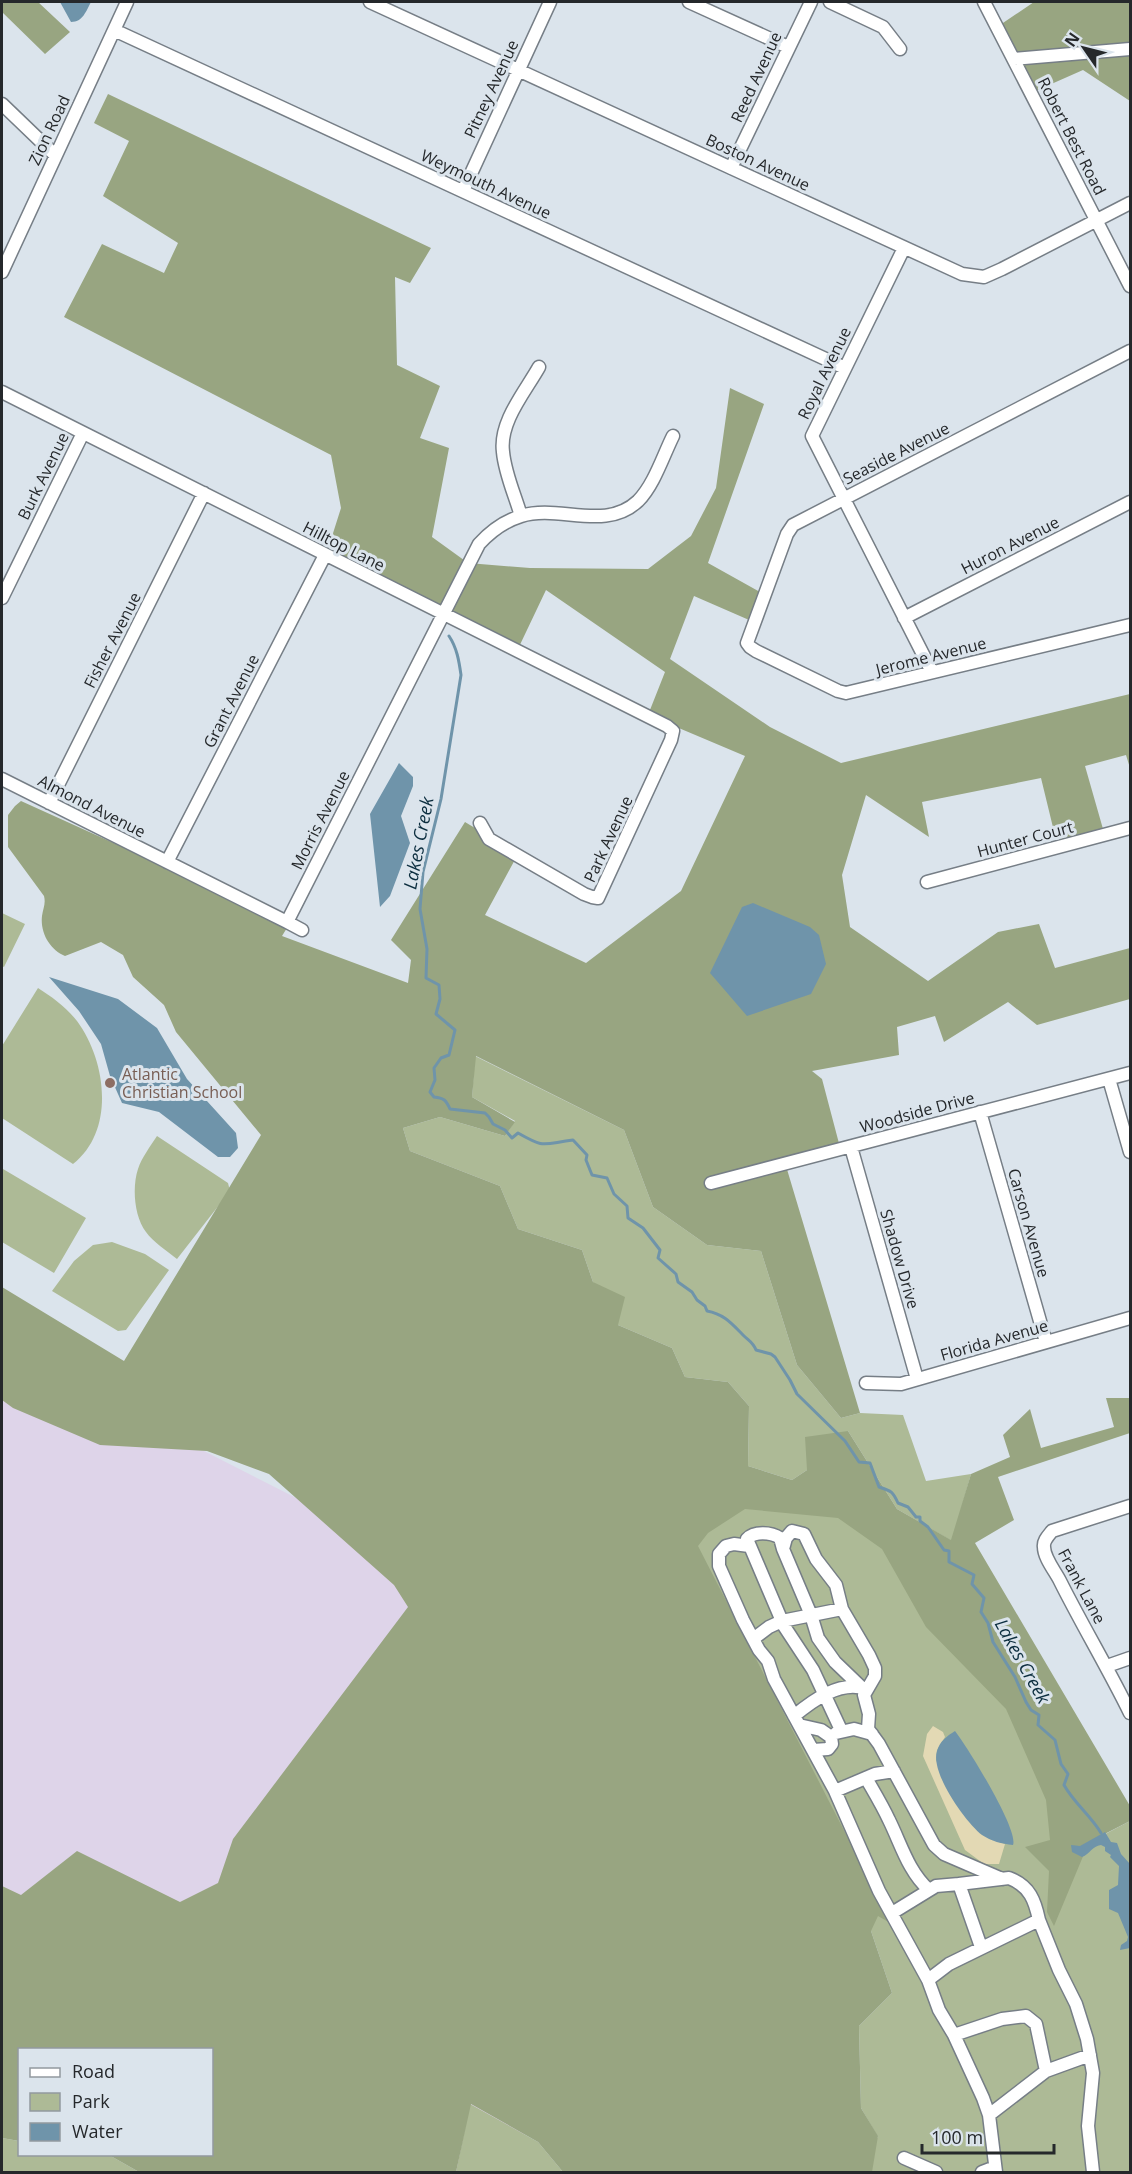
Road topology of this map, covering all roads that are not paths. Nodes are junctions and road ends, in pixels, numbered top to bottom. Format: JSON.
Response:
{"nodes":[{"id":1,"x":127,"y":2,"type":"edge"},
{"id":2,"x":370,"y":2,"type":"edge"},
{"id":3,"x":550,"y":2,"type":"edge"},
{"id":4,"x":689,"y":2,"type":"edge"},
{"id":5,"x":811,"y":2,"type":"edge"},
{"id":6,"x":830,"y":2,"type":"edge"},
{"id":7,"x":984,"y":2,"type":"edge"},
{"id":8,"x":114,"y":30,"type":"junction"},
{"id":9,"x":788,"y":47,"type":"junction"},
{"id":10,"x":900,"y":49,"type":"dead end"},
{"id":11,"x":1131,"y":49,"type":"edge"},
{"id":12,"x":1014,"y":59,"type":"junction"},
{"id":13,"x":519,"y":70,"type":"junction"},
{"id":14,"x":2,"y":104,"type":"edge"},
{"id":15,"x":55,"y":155,"type":"junction"},
{"id":16,"x":731,"y":168,"type":"junction"},
{"id":17,"x":462,"y":191,"type":"junction"},
{"id":18,"x":1131,"y":203,"type":"edge"},
{"id":19,"x":1096,"y":219,"type":"junction"},
{"id":20,"x":904,"y":248,"type":"junction"},
{"id":21,"x":2,"y":272,"type":"edge"},
{"id":22,"x":1131,"y":286,"type":"edge"},
{"id":23,"x":1131,"y":351,"type":"edge"},
{"id":24,"x":539,"y":367,"type":"dead end"},
{"id":25,"x":845,"y":368,"type":"junction"},
{"id":26,"x":2,"y":392,"type":"edge"},
{"id":27,"x":83,"y":433,"type":"junction"},
{"id":28,"x":673,"y":436,"type":"dead end"},
{"id":29,"x":204,"y":493,"type":"junction"},
{"id":30,"x":843,"y":499,"type":"junction"},
{"id":31,"x":1131,"y":502,"type":"edge"},
{"id":32,"x":521,"y":516,"type":"junction"},
{"id":33,"x":325,"y":555,"type":"junction"},
{"id":34,"x":2,"y":598,"type":"edge"},
{"id":35,"x":443,"y":613,"type":"junction"},
{"id":36,"x":904,"y":618,"type":"junction"},
{"id":37,"x":1131,"y":625,"type":"edge"},
{"id":38,"x":748,"y":646,"type":"joint"},
{"id":39,"x":932,"y":672,"type":"junction"},
{"id":40,"x":671,"y":729,"type":"joint"},
{"id":41,"x":2,"y":779,"type":"edge"},
{"id":42,"x":49,"y":802,"type":"junction"},
{"id":43,"x":480,"y":823,"type":"dead end"},
{"id":44,"x":1131,"y":828,"type":"edge"},
{"id":45,"x":167,"y":862,"type":"junction"},
{"id":46,"x":927,"y":882,"type":"dead end"},
{"id":47,"x":287,"y":922,"type":"junction"},
{"id":48,"x":302,"y":930,"type":"dead end"},
{"id":49,"x":1131,"y":1073,"type":"edge"},
{"id":50,"x":1109,"y":1079,"type":"junction"},
{"id":51,"x":980,"y":1112,"type":"junction"},
{"id":52,"x":851,"y":1147,"type":"junction"},
{"id":53,"x":1131,"y":1152,"type":"edge"},
{"id":54,"x":711,"y":1183,"type":"dead end"},
{"id":55,"x":1131,"y":1318,"type":"edge"},
{"id":56,"x":1046,"y":1342,"type":"junction"},
{"id":57,"x":917,"y":1379,"type":"junction"},
{"id":58,"x":866,"y":1383,"type":"dead end"},
{"id":59,"x":1131,"y":1506,"type":"edge"},
{"id":60,"x":749,"y":1546,"type":"junction"},
{"id":61,"x":783,"y":1549,"type":"junction"},
{"id":62,"x":843,"y":1609,"type":"junction"},
{"id":63,"x":811,"y":1615,"type":"junction"},
{"id":64,"x":782,"y":1621,"type":"junction"},
{"id":65,"x":753,"y":1639,"type":"junction"},
{"id":66,"x":1131,"y":1658,"type":"edge"},
{"id":67,"x":1107,"y":1666,"type":"junction"},
{"id":68,"x":864,"y":1688,"type":"junction"},
{"id":69,"x":826,"y":1695,"type":"junction"},
{"id":70,"x":1131,"y":1713,"type":"edge"},
{"id":71,"x":797,"y":1721,"type":"junction"},
{"id":72,"x":836,"y":1734,"type":"junction"},
{"id":73,"x":872,"y":1734,"type":"junction"},
{"id":74,"x":813,"y":1750,"type":"junction"},
{"id":75,"x":894,"y":1771,"type":"junction"},
{"id":76,"x":866,"y":1778,"type":"junction"},
{"id":77,"x":835,"y":1791,"type":"junction"},
{"id":78,"x":1002,"y":1879,"type":"junction"},
{"id":79,"x":959,"y":1884,"type":"junction"},
{"id":80,"x":929,"y":1890,"type":"junction"},
{"id":81,"x":892,"y":1913,"type":"junction"},
{"id":82,"x":1039,"y":1920,"type":"junction"},
{"id":83,"x":981,"y":1947,"type":"junction"},
{"id":84,"x":928,"y":1980,"type":"junction"},
{"id":85,"x":954,"y":2035,"type":"junction"},
{"id":86,"x":1090,"y":2055,"type":"junction"},
{"id":87,"x":1046,"y":2071,"type":"junction"},
{"id":88,"x":989,"y":2115,"type":"junction"},
{"id":89,"x":904,"y":2158,"type":"dead end"},
{"id":90,"x":996,"y":2170,"type":"edge"},
{"id":91,"x":936,"y":2172,"type":"edge"},
{"id":92,"x":982,"y":2172,"type":"edge"},
{"id":93,"x":1093,"y":2172,"type":"edge"}],
"edges":[{"from":1,"to":8,"type":"street","name":"Zion Road"},
{"from":2,"to":13,"type":"street","name":"Boston Avenue"},
{"from":3,"to":13,"type":"street","name":"Pitney Avenue"},
{"from":4,"to":9,"type":"street"},
{"from":5,"to":9,"type":"street","name":"Reed Avenue"},
{"from":6,"to":10,"type":"street"},
{"from":7,"to":12,"type":"street","name":"Robert Best Road"},
{"from":8,"to":15,"type":"street","name":"Zion Road"},
{"from":8,"to":17,"type":"street","name":"Weymouth Avenue"},
{"from":9,"to":16,"type":"street","name":"Reed Avenue"},
{"from":11,"to":12,"type":"street"},
{"from":12,"to":19,"type":"street","name":"Robert Best Road"},
{"from":13,"to":16,"type":"street","name":"Boston Avenue"},
{"from":13,"to":17,"type":"street","name":"Pitney Avenue"},
{"from":14,"to":15,"type":"street"},
{"from":15,"to":21,"type":"street","name":"Zion Road"},
{"from":16,"to":20,"type":"street","name":"Boston Avenue"},
{"from":17,"to":25,"type":"street","name":"Weymouth Avenue"},
{"from":18,"to":19,"type":"street","name":"Boston Avenue"},
{"from":19,"to":20,"type":"street","name":"Boston Avenue"},
{"from":19,"to":22,"type":"street","name":"Robert Best Road"},
{"from":20,"to":25,"type":"street","name":"Royal Avenue"},
{"from":23,"to":30,"type":"street","name":"Seaside Avenue"},
{"from":24,"to":32,"type":"street"},
{"from":25,"to":30,"type":"street","name":"Royal Avenue"},
{"from":26,"to":27,"type":"street","name":"Hilltop Lane"},
{"from":27,"to":29,"type":"street","name":"Hilltop Lane"},
{"from":27,"to":34,"type":"street","name":"Burk Avenue"},
{"from":28,"to":32,"type":"street"},
{"from":29,"to":33,"type":"street","name":"Hilltop Lane"},
{"from":29,"to":42,"type":"street","name":"Fisher Avenue"},
{"from":30,"to":36,"type":"street","name":"Royal Avenue"},
{"from":30,"to":38,"type":"street","name":"Seaside Avenue"},
{"from":31,"to":36,"type":"street","name":"Huron Avenue"},
{"from":32,"to":35,"type":"street","name":"Morris Avenue"},
{"from":33,"to":35,"type":"street","name":"Hilltop Lane"},
{"from":33,"to":45,"type":"street","name":"Grant Avenue"},
{"from":35,"to":40,"type":"street","name":"Hilltop Lane"},
{"from":35,"to":47,"type":"street","name":"Morris Avenue"},
{"from":36,"to":39,"type":"street","name":"Royal Avenue"},
{"from":37,"to":39,"type":"street","name":"Jerome Avenue"},
{"from":38,"to":39,"type":"street","name":"Jerome Avenue"},
{"from":40,"to":43,"type":"street","name":"Park Avenue"},
{"from":41,"to":42,"type":"street","name":"Almond Avenue"},
{"from":42,"to":45,"type":"street","name":"Almond Avenue"},
{"from":44,"to":46,"type":"street","name":"Hunter Court"},
{"from":45,"to":47,"type":"street"},
{"from":47,"to":48,"type":"street"},
{"from":49,"to":50,"type":"street","name":"Woodside Drive"},
{"from":50,"to":51,"type":"street","name":"Woodside Drive"},
{"from":50,"to":53,"type":"street"},
{"from":51,"to":52,"type":"street","name":"Woodside Drive"},
{"from":51,"to":56,"type":"street","name":"Carson Avenue"},
{"from":52,"to":54,"type":"street","name":"Woodside Drive"},
{"from":52,"to":57,"type":"street","name":"Shadow Drive"},
{"from":55,"to":56,"type":"street","name":"Florida Avenue"},
{"from":56,"to":57,"type":"street","name":"Florida Avenue"},
{"from":57,"to":58,"type":"street","name":"Florida Avenue"},
{"from":59,"to":67,"type":"street","name":"Frank Lane"},
{"from":60,"to":61,"type":"street"},
{"from":60,"to":64,"type":"street"},
{"from":60,"to":65,"type":"street"},
{"from":61,"to":62,"type":"street"},
{"from":61,"to":63,"type":"street"},
{"from":62,"to":63,"type":"street"},
{"from":62,"to":68,"type":"street"},
{"from":63,"to":64,"type":"street"},
{"from":63,"to":68,"type":"street"},
{"from":64,"to":65,"type":"street"},
{"from":64,"to":69,"type":"street"},
{"from":65,"to":71,"type":"street"},
{"from":66,"to":67,"type":"street"},
{"from":67,"to":70,"type":"street"},
{"from":68,"to":69,"type":"street"},
{"from":68,"to":73,"type":"street"},
{"from":69,"to":71,"type":"street"},
{"from":69,"to":72,"type":"street"},
{"from":71,"to":72,"type":"street"},
{"from":71,"to":74,"type":"street"},
{"from":72,"to":73,"type":"street"},
{"from":72,"to":74,"type":"street"},
{"from":73,"to":75,"type":"street"},
{"from":74,"to":77,"type":"street"},
{"from":75,"to":76,"type":"street"},
{"from":75,"to":78,"type":"street"},
{"from":76,"to":77,"type":"street"},
{"from":76,"to":80,"type":"street"},
{"from":77,"to":81,"type":"street"},
{"from":78,"to":79,"type":"street"},
{"from":78,"to":82,"type":"street"},
{"from":79,"to":80,"type":"street"},
{"from":79,"to":83,"type":"street"},
{"from":80,"to":81,"type":"street"},
{"from":81,"to":84,"type":"street"},
{"from":82,"to":83,"type":"street"},
{"from":82,"to":86,"type":"street"},
{"from":83,"to":84,"type":"street"},
{"from":84,"to":85,"type":"street"},
{"from":85,"to":87,"type":"street"},
{"from":85,"to":88,"type":"street"},
{"from":86,"to":87,"type":"street"},
{"from":86,"to":93,"type":"street"},
{"from":87,"to":88,"type":"street"},
{"from":88,"to":90,"type":"street"},
{"from":89,"to":91,"type":"street"},
{"from":90,"to":92,"type":"street"}]}
